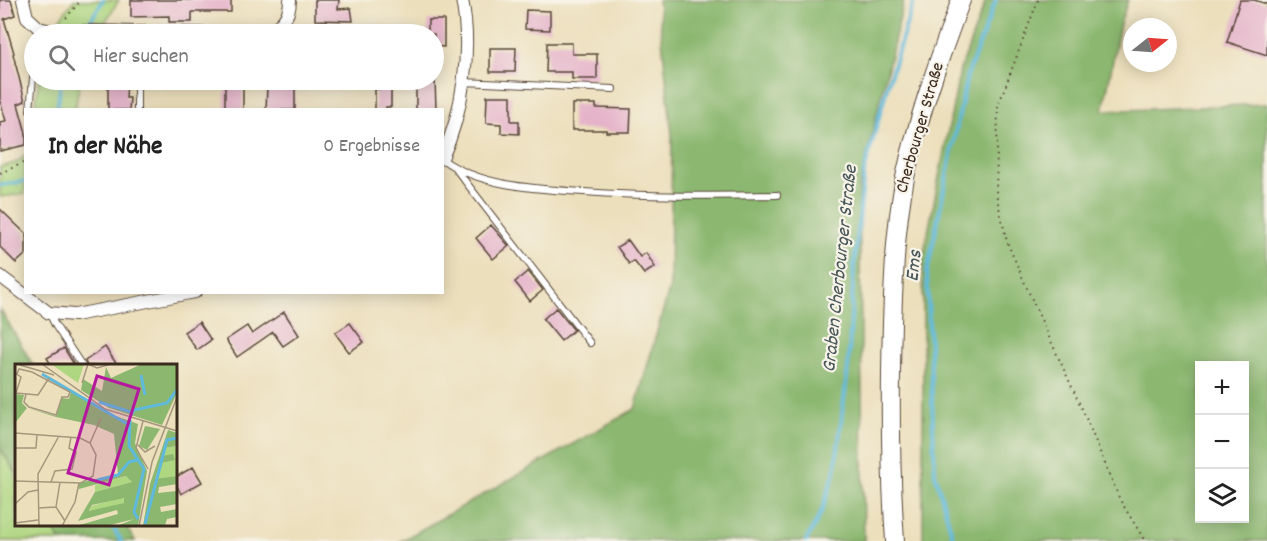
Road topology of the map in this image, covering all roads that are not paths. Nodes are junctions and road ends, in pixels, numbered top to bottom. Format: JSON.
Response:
{"nodes":[{"id":1,"x":23,"y":0,"type":"edge"},
{"id":2,"x":290,"y":0,"type":"edge"},
{"id":3,"x":462,"y":0,"type":"edge"},
{"id":4,"x":961,"y":0,"type":"edge"},
{"id":5,"x":33,"y":24,"type":"edge"},
{"id":6,"x":280,"y":24,"type":"edge"},
{"id":7,"x":463,"y":82,"type":"junction"},
{"id":8,"x":613,"y":89,"type":"dead end"},
{"id":9,"x":32,"y":90,"type":"edge"},
{"id":10,"x":136,"y":90,"type":"edge"},
{"id":11,"x":30,"y":108,"type":"edge"},
{"id":12,"x":136,"y":108,"type":"edge"},
{"id":13,"x":446,"y":141,"type":"edge"},
{"id":14,"x":444,"y":160,"type":"edge"},
{"id":15,"x":455,"y":168,"type":"junction"},
{"id":16,"x":777,"y":195,"type":"dead end"},
{"id":17,"x":0,"y":276,"type":"edge"},
{"id":18,"x":185,"y":294,"type":"edge"},
{"id":19,"x":49,"y":313,"type":"junction"},
{"id":20,"x":590,"y":343,"type":"dead end"},
{"id":21,"x":81,"y":364,"type":"edge"},
{"id":22,"x":891,"y":475,"type":"junction"},
{"id":23,"x":885,"y":541,"type":"edge"},
{"id":24,"x":895,"y":541,"type":"edge"},
{"id":25,"x":900,"y":541,"type":"edge"}],
"edges":[{"from":1,"to":5,"type":"street"},
{"from":2,"to":6,"type":"street"},
{"from":3,"to":7,"type":"street"},
{"from":4,"to":22,"type":"main road","name":"Cherbourger Straße"},
{"from":7,"to":8,"type":"lane"},
{"from":7,"to":13,"type":"street"},
{"from":9,"to":11,"type":"lane"},
{"from":10,"to":12,"type":"lane"},
{"from":14,"to":15,"type":"lane"},
{"from":15,"to":16,"type":"lane"},
{"from":15,"to":20,"type":"lane"},
{"from":17,"to":19,"type":"street"},
{"from":18,"to":19,"type":"street"},
{"from":19,"to":21,"type":"lane"},
{"from":22,"to":23,"type":"main road","name":"Cherbourger Straße"},
{"from":22,"to":24,"type":"main road","name":"Cherbourger Straße"},
{"from":22,"to":25,"type":"main road","name":"Cherbourger Straße"}]}
